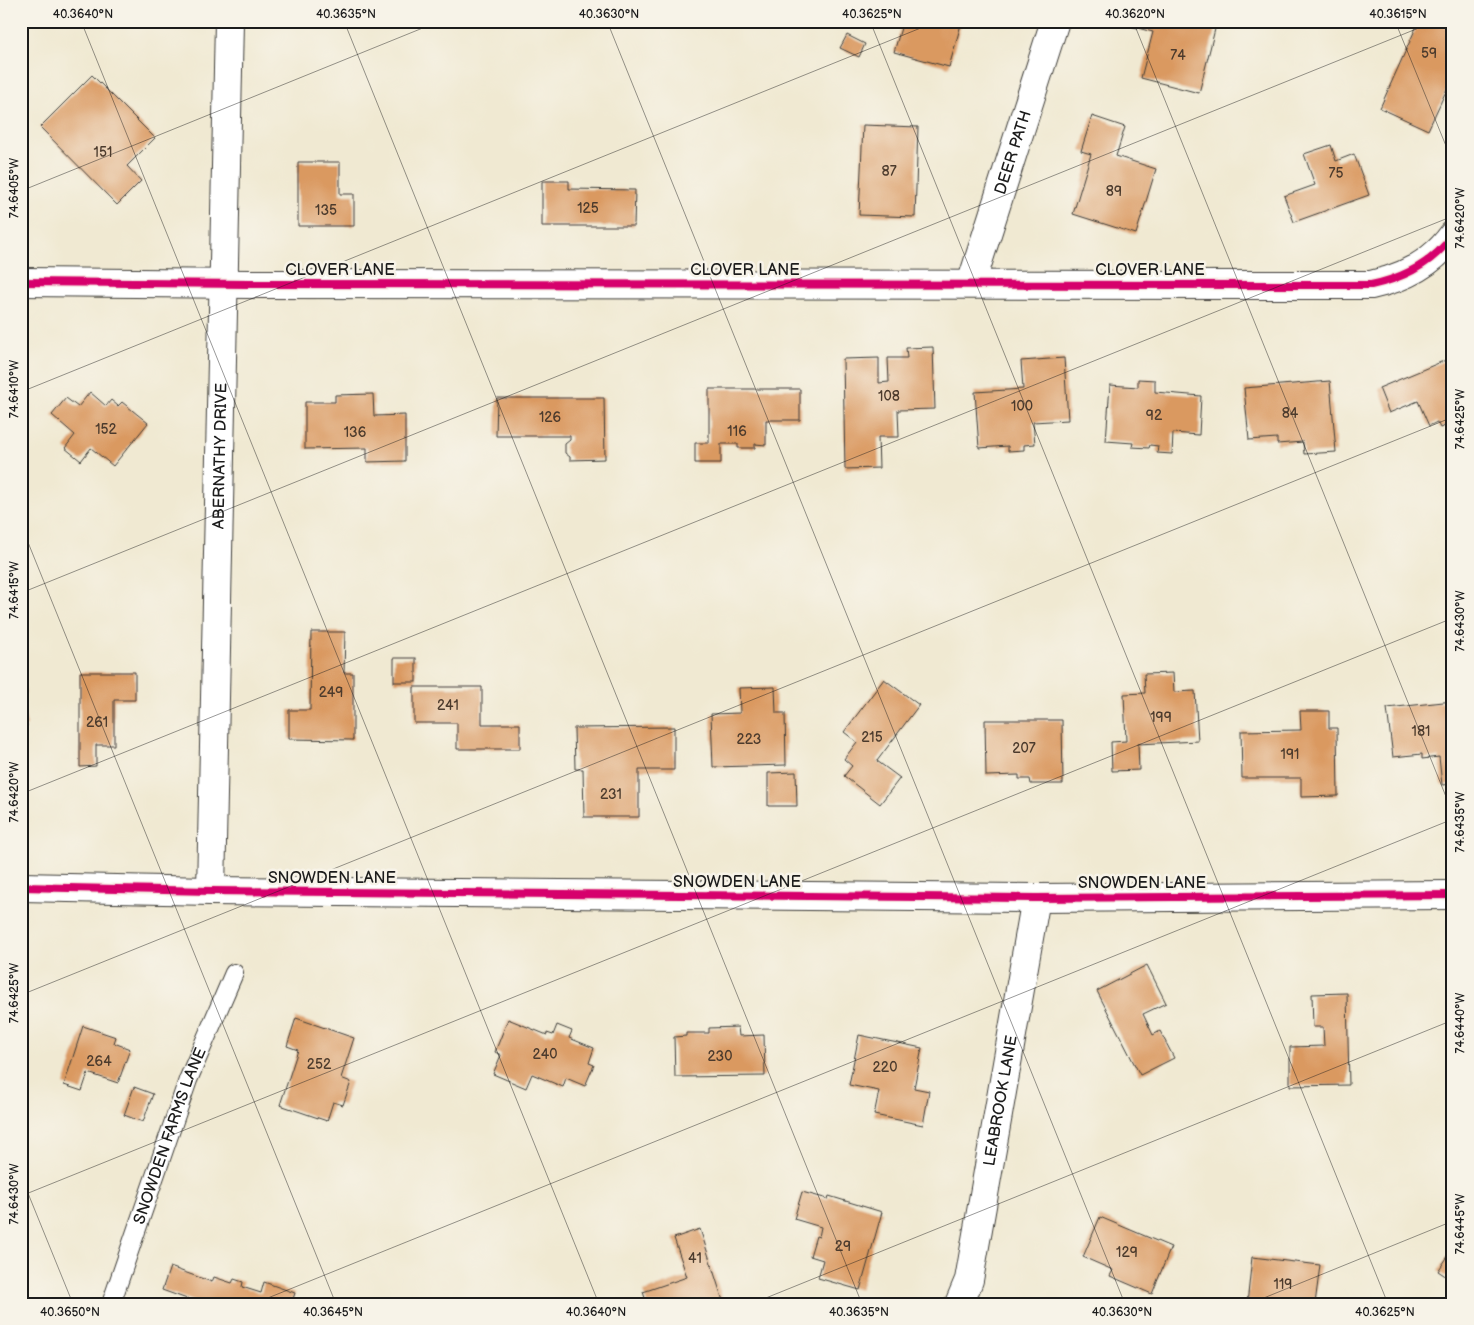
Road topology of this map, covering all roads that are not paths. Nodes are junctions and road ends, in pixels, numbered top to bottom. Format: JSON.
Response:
{"nodes":[{"id":1,"x":229,"y":21,"type":"edge"},
{"id":2,"x":1055,"y":21,"type":"edge"},
{"id":3,"x":1453,"y":235,"type":"edge"},
{"id":4,"x":21,"y":282,"type":"edge"},
{"id":5,"x":224,"y":284,"type":"junction"},
{"id":6,"x":971,"y":284,"type":"junction"},
{"id":7,"x":21,"y":887,"type":"edge"},
{"id":8,"x":211,"y":892,"type":"junction"},
{"id":9,"x":1453,"y":895,"type":"edge"},
{"id":10,"x":1036,"y":898,"type":"junction"},
{"id":11,"x":234,"y":973,"type":"dead end"},
{"id":12,"x":111,"y":1304,"type":"edge"},
{"id":13,"x":960,"y":1304,"type":"edge"}],
"edges":[{"from":1,"to":5,"type":"street","name":"ABERNATHY DRIVE"},
{"from":2,"to":6,"type":"street","name":"DEER PATH"},
{"from":3,"to":6,"type":"street","name":"CLOVER LANE"},
{"from":4,"to":5,"type":"street","name":"CLOVER LANE"},
{"from":5,"to":6,"type":"street","name":"CLOVER LANE"},
{"from":5,"to":8,"type":"street","name":"ABERNATHY DRIVE"},
{"from":7,"to":8,"type":"street","name":"SNOWDEN LANE"},
{"from":8,"to":10,"type":"street","name":"SNOWDEN LANE"},
{"from":9,"to":10,"type":"street","name":"SNOWDEN LANE"},
{"from":10,"to":13,"type":"street","name":"LEABROOK LANE"},
{"from":11,"to":12,"type":"lane","name":"SNOWDEN FARMS LANE"}]}
